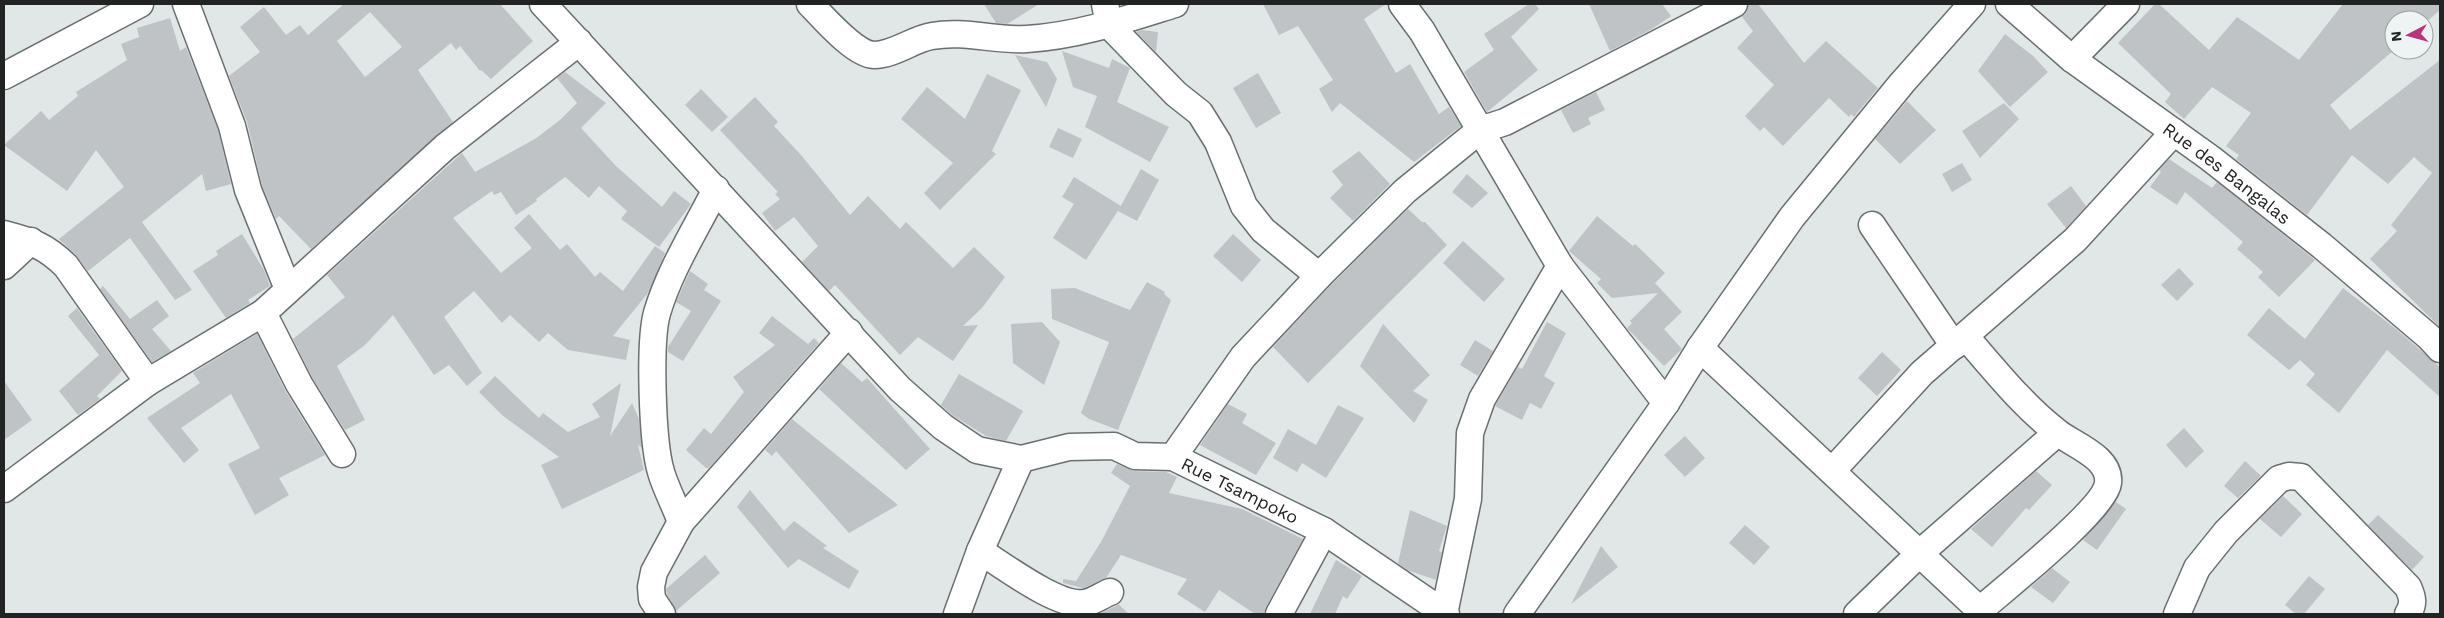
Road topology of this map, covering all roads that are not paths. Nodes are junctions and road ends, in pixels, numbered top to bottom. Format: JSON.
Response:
{"nodes":[{"id":1,"x":140,"y":4,"type":"edge"},
{"id":2,"x":186,"y":4,"type":"edge"},
{"id":3,"x":543,"y":4,"type":"edge"},
{"id":4,"x":810,"y":4,"type":"edge"},
{"id":5,"x":1175,"y":4,"type":"edge"},
{"id":6,"x":1402,"y":4,"type":"edge"},
{"id":7,"x":1734,"y":4,"type":"edge"},
{"id":8,"x":1972,"y":4,"type":"edge"},
{"id":9,"x":2009,"y":4,"type":"edge"},
{"id":10,"x":2126,"y":4,"type":"edge"},
{"id":11,"x":1107,"y":15,"type":"edge"},
{"id":12,"x":579,"y":42,"type":"junction"},
{"id":13,"x":2072,"y":59,"type":"junction"},
{"id":14,"x":4,"y":76,"type":"edge"},
{"id":15,"x":1480,"y":130,"type":"junction"},
{"id":16,"x":2174,"y":132,"type":"junction"},
{"id":17,"x":716,"y":189,"type":"junction"},
{"id":18,"x":1872,"y":225,"type":"dead end"},
{"id":19,"x":4,"y":234,"type":"edge"},
{"id":20,"x":30,"y":241,"type":"junction"},
{"id":21,"x":4,"y":266,"type":"edge"},
{"id":22,"x":1560,"y":266,"type":"junction"},
{"id":23,"x":1319,"y":276,"type":"junction"},
{"id":24,"x":288,"y":289,"type":"junction"},
{"id":25,"x":262,"y":313,"type":"junction"},
{"id":26,"x":849,"y":332,"type":"junction"},
{"id":27,"x":2437,"y":338,"type":"edge"},
{"id":28,"x":1959,"y":341,"type":"junction"},
{"id":29,"x":1700,"y":348,"type":"junction"},
{"id":30,"x":148,"y":382,"type":"junction"},
{"id":31,"x":1666,"y":402,"type":"junction"},
{"id":32,"x":2058,"y":433,"type":"junction"},
{"id":33,"x":342,"y":454,"type":"dead end"},
{"id":34,"x":1172,"y":457,"type":"junction"},
{"id":35,"x":1021,"y":459,"type":"junction"},
{"id":36,"x":1832,"y":471,"type":"junction"},
{"id":37,"x":4,"y":488,"type":"edge"},
{"id":38,"x":681,"y":522,"type":"junction"},
{"id":39,"x":1324,"y":530,"type":"junction"},
{"id":40,"x":980,"y":551,"type":"junction"},
{"id":41,"x":1920,"y":552,"type":"junction"},
{"id":42,"x":1110,"y":592,"type":"dead end"},
{"id":43,"x":1982,"y":612,"type":"edge"},
{"id":44,"x":662,"y":614,"type":"edge"},
{"id":45,"x":956,"y":614,"type":"edge"},
{"id":46,"x":1279,"y":614,"type":"edge"},
{"id":47,"x":1445,"y":614,"type":"edge"},
{"id":48,"x":1517,"y":614,"type":"edge"},
{"id":49,"x":1857,"y":614,"type":"edge"},
{"id":50,"x":2177,"y":614,"type":"edge"},
{"id":51,"x":2408,"y":614,"type":"edge"}],
"edges":[{"from":1,"to":14,"type":"street"},
{"from":2,"to":24,"type":"street"},
{"from":3,"to":12,"type":"street"},
{"from":4,"to":11,"type":"street"},
{"from":5,"to":11,"type":"street"},
{"from":6,"to":15,"type":"street"},
{"from":7,"to":15,"type":"street"},
{"from":8,"to":29,"type":"street"},
{"from":9,"to":13,"type":"street","name":"Rue des Bangalas"},
{"from":10,"to":13,"type":"street"},
{"from":11,"to":23,"type":"street"},
{"from":12,"to":17,"type":"street"},
{"from":12,"to":24,"type":"street"},
{"from":13,"to":16,"type":"street","name":"Rue des Bangalas"},
{"from":15,"to":22,"type":"street"},
{"from":15,"to":23,"type":"street"},
{"from":16,"to":27,"type":"street","name":"Rue des Bangalas"},
{"from":16,"to":28,"type":"street"},
{"from":17,"to":26,"type":"street"},
{"from":17,"to":38,"type":"street"},
{"from":18,"to":28,"type":"street"},
{"from":19,"to":20,"type":"street"},
{"from":20,"to":21,"type":"street"},
{"from":20,"to":30,"type":"street"},
{"from":22,"to":31,"type":"street"},
{"from":22,"to":47,"type":"street"},
{"from":23,"to":34,"type":"street"},
{"from":24,"to":25,"type":"street"},
{"from":25,"to":30,"type":"street"},
{"from":25,"to":33,"type":"street"},
{"from":26,"to":35,"type":"street"},
{"from":26,"to":38,"type":"street"},
{"from":28,"to":32,"type":"street"},
{"from":28,"to":36,"type":"street"},
{"from":29,"to":31,"type":"street"},
{"from":29,"to":36,"type":"street"},
{"from":30,"to":37,"type":"street"},
{"from":31,"to":48,"type":"street"},
{"from":32,"to":41,"type":"street"},
{"from":32,"to":43,"type":"street"},
{"from":34,"to":35,"type":"street","name":"Rue Tsampoko"},
{"from":34,"to":39,"type":"street","name":"Rue Tsampoko"},
{"from":35,"to":40,"type":"street"},
{"from":36,"to":41,"type":"street"},
{"from":38,"to":44,"type":"street"},
{"from":39,"to":46,"type":"street"},
{"from":39,"to":47,"type":"street","name":"Rue Tsampoko"},
{"from":40,"to":42,"type":"street"},
{"from":40,"to":45,"type":"street"},
{"from":41,"to":43,"type":"street"},
{"from":41,"to":49,"type":"street"},
{"from":50,"to":51,"type":"street"}]}
